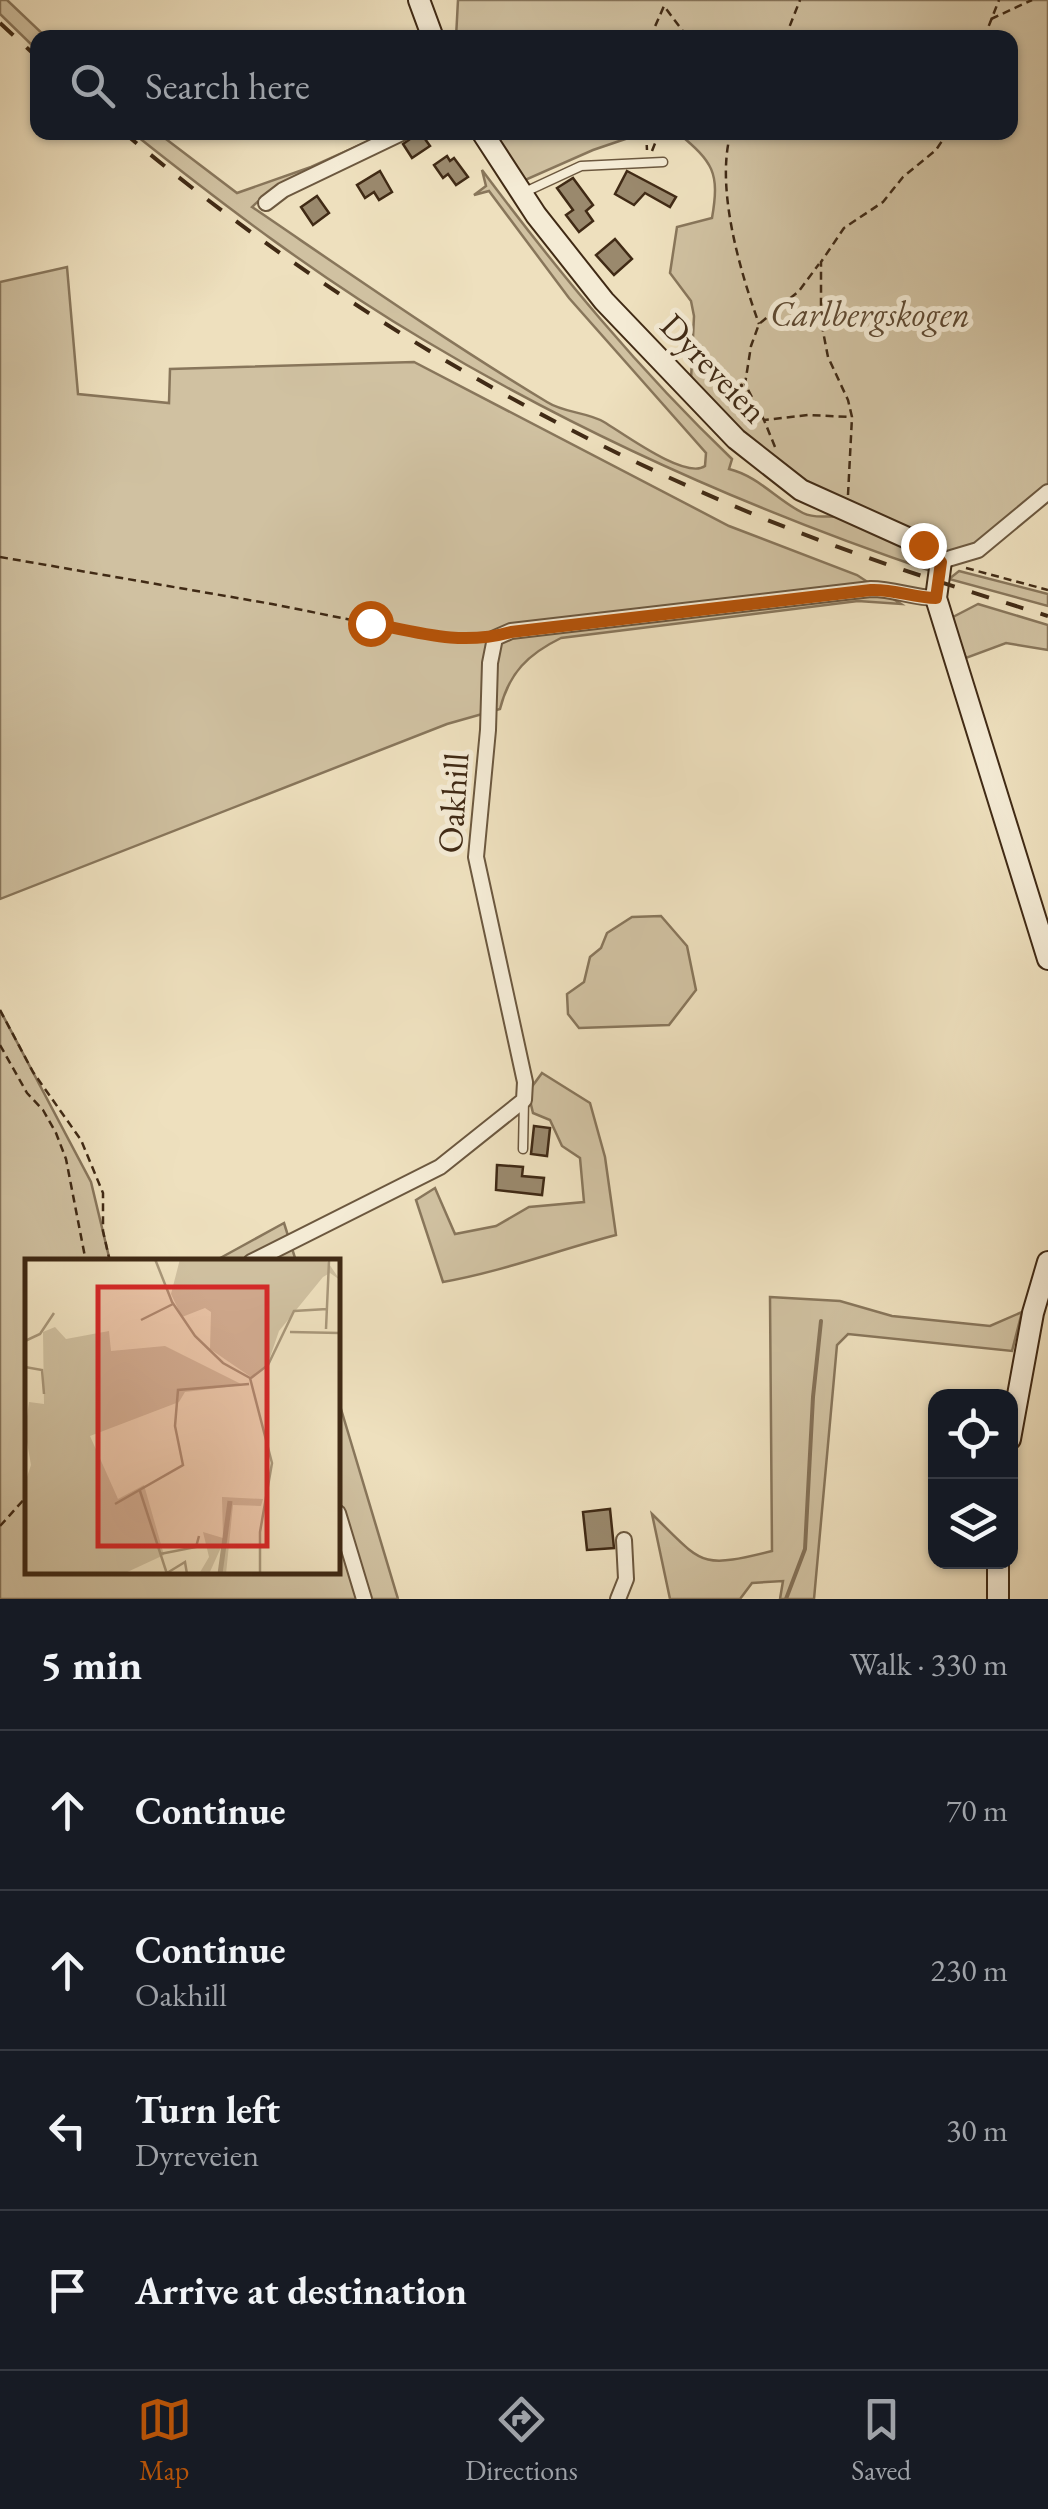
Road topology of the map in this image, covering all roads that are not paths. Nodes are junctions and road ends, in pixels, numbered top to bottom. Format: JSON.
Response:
{"nodes":[{"id":1,"x":419,"y":0,"type":"edge"},
{"id":2,"x":430,"y":30,"type":"edge"},
{"id":3,"x":387,"y":140,"type":"edge"},
{"id":4,"x":487,"y":140,"type":"edge"},
{"id":5,"x":663,"y":162,"type":"dead end"},
{"id":6,"x":522,"y":194,"type":"junction"},
{"id":7,"x":266,"y":203,"type":"dead end"},
{"id":8,"x":1048,"y":492,"type":"edge"},
{"id":9,"x":941,"y":562,"type":"junction"},
{"id":10,"x":937,"y":593,"type":"junction"},
{"id":11,"x":1048,"y":958,"type":"edge"},
{"id":12,"x":524,"y":1100,"type":"junction"},
{"id":13,"x":523,"y":1149,"type":"dead end"},
{"id":14,"x":258,"y":1259,"type":"edge"},
{"id":15,"x":1048,"y":1262,"type":"edge"},
{"id":16,"x":1018,"y":1395,"type":"edge"},
{"id":17,"x":340,"y":1519,"type":"edge"},
{"id":18,"x":624,"y":1540,"type":"dead end"},
{"id":19,"x":998,"y":1569,"type":"edge"},
{"id":20,"x":364,"y":1599,"type":"edge"},
{"id":21,"x":618,"y":1599,"type":"edge"},
{"id":22,"x":998,"y":1599,"type":"edge"}],
"edges":[{"from":1,"to":2,"type":"main road"},
{"from":3,"to":7,"type":"street"},
{"from":4,"to":6,"type":"main road","name":"Dyreveien"},
{"from":5,"to":6,"type":"lane"},
{"from":6,"to":9,"type":"main road","name":"Dyreveien"},
{"from":8,"to":9,"type":"street"},
{"from":9,"to":10,"type":"main road"},
{"from":10,"to":11,"type":"main road"},
{"from":10,"to":12,"type":"street","name":"Oakhill"},
{"from":12,"to":13,"type":"lane"},
{"from":12,"to":14,"type":"street"},
{"from":15,"to":16,"type":"main road"},
{"from":17,"to":20,"type":"street"},
{"from":18,"to":21,"type":"street"},
{"from":19,"to":22,"type":"main road"}]}
